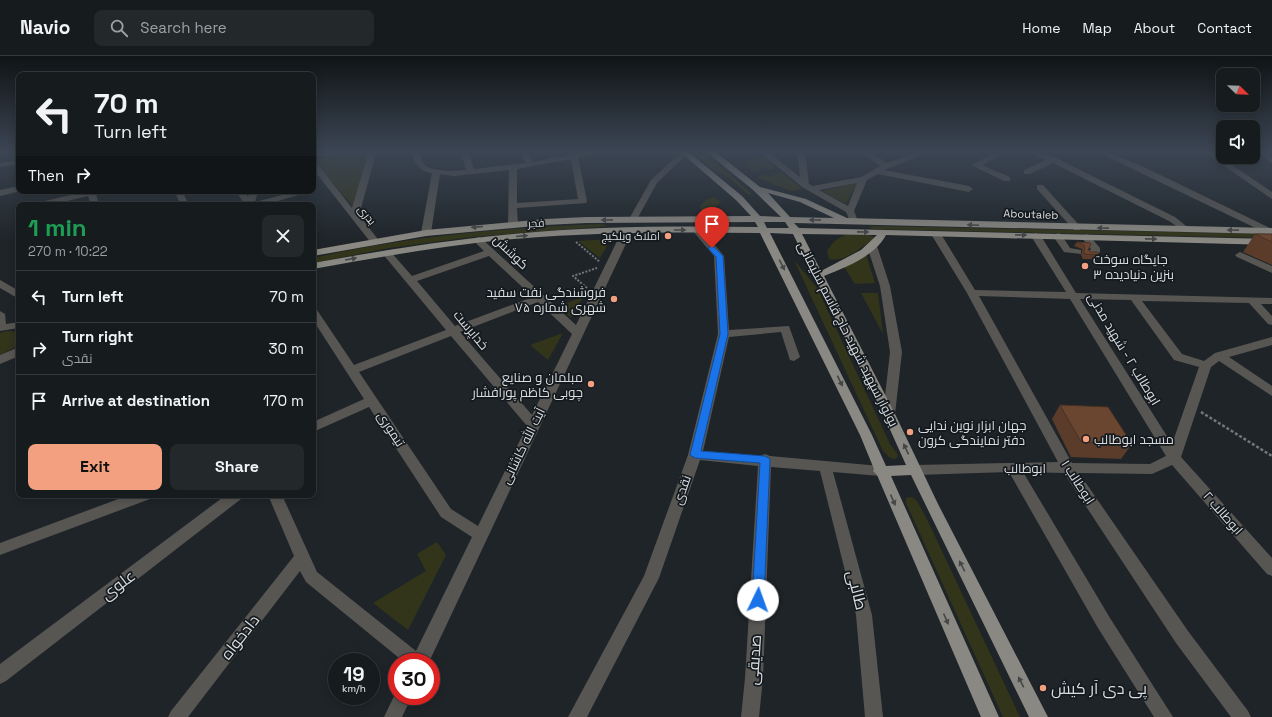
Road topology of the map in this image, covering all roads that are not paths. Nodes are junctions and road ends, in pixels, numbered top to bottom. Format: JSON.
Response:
{"nodes":[{"id":1,"x":325,"y":181,"type":"edge"},
{"id":2,"x":364,"y":181,"type":"edge"},
{"id":3,"x":435,"y":181,"type":"edge"},
{"id":4,"x":514,"y":181,"type":"edge"},
{"id":5,"x":579,"y":181,"type":"edge"},
{"id":6,"x":655,"y":181,"type":"edge"},
{"id":7,"x":719,"y":181,"type":"edge"},
{"id":8,"x":748,"y":181,"type":"edge"},
{"id":9,"x":800,"y":181,"type":"edge"},
{"id":10,"x":807,"y":181,"type":"edge"},
{"id":11,"x":850,"y":181,"type":"edge"},
{"id":12,"x":862,"y":181,"type":"edge"},
{"id":13,"x":929,"y":181,"type":"edge"},
{"id":14,"x":1094,"y":181,"type":"edge"},
{"id":15,"x":1165,"y":181,"type":"edge"},
{"id":16,"x":1250,"y":181,"type":"edge"},
{"id":17,"x":329,"y":186,"type":"junction"},
{"id":18,"x":808,"y":187,"type":"junction"},
{"id":19,"x":1040,"y":187,"type":"dead end"},
{"id":20,"x":316,"y":189,"type":"edge"},
{"id":21,"x":758,"y":189,"type":"junction"},
{"id":22,"x":969,"y":189,"type":"dead end"},
{"id":23,"x":16,"y":190,"type":"edge"},
{"id":24,"x":0,"y":193,"type":"edge"},
{"id":25,"x":86,"y":194,"type":"edge"},
{"id":26,"x":296,"y":194,"type":"edge"},
{"id":27,"x":1271,"y":195,"type":"edge"},
{"id":28,"x":52,"y":202,"type":"edge"},
{"id":29,"x":266,"y":202,"type":"edge"},
{"id":30,"x":513,"y":206,"type":"junction"},
{"id":31,"x":850,"y":210,"type":"junction"},
{"id":32,"x":354,"y":216,"type":"junction"},
{"id":33,"x":845,"y":221,"type":"junction"},
{"id":34,"x":854,"y":221,"type":"junction"},
{"id":35,"x":513,"y":224,"type":"junction"},
{"id":36,"x":630,"y":225,"type":"junction"},
{"id":37,"x":761,"y":225,"type":"junction"},
{"id":38,"x":792,"y":225,"type":"junction"},
{"id":39,"x":1077,"y":228,"type":"junction"},
{"id":40,"x":1185,"y":229,"type":"junction"},
{"id":41,"x":697,"y":230,"type":"junction"},
{"id":42,"x":1271,"y":231,"type":"edge"},
{"id":43,"x":883,"y":232,"type":"junction"},
{"id":44,"x":426,"y":233,"type":"junction"},
{"id":45,"x":936,"y":234,"type":"junction"},
{"id":46,"x":1036,"y":236,"type":"junction"},
{"id":47,"x":1058,"y":236,"type":"junction"},
{"id":48,"x":1086,"y":237,"type":"junction"},
{"id":49,"x":478,"y":240,"type":"junction"},
{"id":50,"x":375,"y":242,"type":"junction"},
{"id":51,"x":1272,"y":242,"type":"edge"},
{"id":52,"x":872,"y":246,"type":"junction"},
{"id":53,"x":316,"y":252,"type":"edge"},
{"id":54,"x":491,"y":252,"type":"junction"},
{"id":55,"x":1078,"y":252,"type":"dead end"},
{"id":56,"x":1092,"y":252,"type":"edge"},
{"id":57,"x":387,"y":253,"type":"junction"},
{"id":58,"x":1240,"y":255,"type":"dead end"},
{"id":59,"x":316,"y":265,"type":"edge"},
{"id":60,"x":1272,"y":270,"type":"edge"},
{"id":61,"x":819,"y":275,"type":"junction"},
{"id":62,"x":411,"y":280,"type":"junction"},
{"id":63,"x":0,"y":283,"type":"edge"},
{"id":64,"x":972,"y":293,"type":"junction"},
{"id":65,"x":16,"y":294,"type":"edge"},
{"id":66,"x":1075,"y":296,"type":"junction"},
{"id":67,"x":539,"y":298,"type":"junction"},
{"id":68,"x":1135,"y":299,"type":"junction"},
{"id":69,"x":1252,"y":301,"type":"junction"},
{"id":70,"x":1272,"y":301,"type":"edge"},
{"id":71,"x":0,"y":314,"type":"edge"},
{"id":72,"x":316,"y":316,"type":"edge"},
{"id":73,"x":1272,"y":322,"type":"edge"},
{"id":74,"x":16,"y":325,"type":"edge"},
{"id":75,"x":0,"y":328,"type":"edge"},
{"id":76,"x":454,"y":332,"type":"junction"},
{"id":77,"x":578,"y":333,"type":"junction"},
{"id":78,"x":724,"y":334,"type":"junction"},
{"id":79,"x":1272,"y":341,"type":"edge"},
{"id":80,"x":16,"y":353,"type":"edge"},
{"id":81,"x":1219,"y":356,"type":"junction"},
{"id":82,"x":794,"y":357,"type":"dead end"},
{"id":83,"x":0,"y":360,"type":"edge"},
{"id":84,"x":1206,"y":365,"type":"junction"},
{"id":85,"x":352,"y":370,"type":"junction"},
{"id":86,"x":1272,"y":392,"type":"edge"},
{"id":87,"x":372,"y":401,"type":"junction"},
{"id":88,"x":889,"y":414,"type":"junction"},
{"id":89,"x":533,"y":425,"type":"junction"},
{"id":90,"x":316,"y":426,"type":"edge"},
{"id":91,"x":695,"y":455,"type":"junction"},
{"id":92,"x":1174,"y":458,"type":"junction"},
{"id":93,"x":765,"y":459,"type":"junction"},
{"id":94,"x":825,"y":466,"type":"junction"},
{"id":95,"x":1013,"y":467,"type":"junction"},
{"id":96,"x":1068,"y":468,"type":"junction"},
{"id":97,"x":916,"y":470,"type":"junction"},
{"id":98,"x":880,"y":471,"type":"junction"},
{"id":99,"x":129,"y":498,"type":"edge"},
{"id":100,"x":232,"y":498,"type":"edge"},
{"id":101,"x":276,"y":498,"type":"edge"},
{"id":102,"x":118,"y":500,"type":"edge"},
{"id":103,"x":481,"y":534,"type":"junction"},
{"id":104,"x":0,"y":549,"type":"edge"},
{"id":105,"x":302,"y":557,"type":"junction"},
{"id":106,"x":1272,"y":569,"type":"edge"},
{"id":107,"x":407,"y":653,"type":"edge"},
{"id":108,"x":422,"y":653,"type":"edge"},
{"id":109,"x":0,"y":675,"type":"edge"},
{"id":110,"x":399,"y":705,"type":"edge"},
{"id":111,"x":178,"y":717,"type":"edge"},
{"id":112,"x":393,"y":717,"type":"edge"},
{"id":113,"x":577,"y":717,"type":"edge"},
{"id":114,"x":750,"y":717,"type":"edge"},
{"id":115,"x":874,"y":717,"type":"edge"},
{"id":116,"x":990,"y":717,"type":"edge"},
{"id":117,"x":1039,"y":717,"type":"edge"},
{"id":118,"x":1164,"y":717,"type":"edge"},
{"id":119,"x":1242,"y":717,"type":"edge"}],
"edges":[{"from":1,"to":17,"type":"street","name":"بدری"},
{"from":2,"to":32,"type":"street"},
{"from":3,"to":44,"type":"street"},
{"from":4,"to":30,"type":"street"},
{"from":5,"to":30,"type":"street"},
{"from":6,"to":36,"type":"street","name":"آیت الله کاشانی"},
{"from":7,"to":37,"type":"main road"},
{"from":8,"to":21,"type":"main road","name":"بولوار سپهبد شهید حاج قاسم سلیمانی"},
{"from":9,"to":18,"type":"street"},
{"from":10,"to":18,"type":"street"},
{"from":11,"to":18,"type":"street"},
{"from":12,"to":31,"type":"street"},
{"from":13,"to":22,"type":"street"},
{"from":14,"to":40,"type":"street"},
{"from":15,"to":42,"type":"street"},
{"from":16,"to":27,"type":"street"},
{"from":17,"to":20,"type":"street"},
{"from":17,"to":32,"type":"street","name":"بدری"},
{"from":18,"to":31,"type":"street"},
{"from":19,"to":39,"type":"street"},
{"from":21,"to":33,"type":"main road"},
{"from":21,"to":38,"type":"main road","name":"بولوار سپهبد شهید حاج قاسم سلیمانی"},
{"from":23,"to":24,"type":"street"},
{"from":25,"to":28,"type":"street"},
{"from":26,"to":29,"type":"street"},
{"from":30,"to":35,"type":"street"},
{"from":31,"to":34,"type":"street"},
{"from":32,"to":50,"type":"street","name":"بدری"},
{"from":33,"to":34,"type":"main road","name":"Aboutaleb"},
{"from":33,"to":38,"type":"main road","name":"Aboutaleb","one_way":true},
{"from":39,"to":34,"type":"main road","name":"Aboutaleb","one_way":true},
{"from":36,"to":35,"type":"main road","name":"فجر","one_way":true},
{"from":35,"to":44,"type":"main road","name":"فجر","one_way":true},
{"from":36,"to":37,"type":"main road","name":"فجر"},
{"from":36,"to":41,"type":"main road","name":"فجر","one_way":true},
{"from":49,"to":36,"type":"main road","name":"فجر","one_way":true},
{"from":36,"to":77,"type":"street","name":"آیت الله کاشانی"},
{"from":37,"to":38,"type":"main road"},
{"from":37,"to":38,"type":"main road"},
{"from":37,"to":41,"type":"main road","name":"فجر"},
{"from":37,"to":98,"type":"main road","one_way":true},
{"from":38,"to":43,"type":"main road","name":"Aboutaleb","one_way":true},
{"from":38,"to":61,"type":"main road","name":"بولوار سپهبد شهید حاج قاسم سلیمانی"},
{"from":40,"to":39,"type":"main road","name":"Aboutaleb","one_way":true},
{"from":42,"to":40,"type":"main road","name":"Aboutaleb","one_way":true},
{"from":41,"to":78,"type":"street","name":"نقدی"},
{"from":43,"to":45,"type":"main road","name":"Aboutaleb"},
{"from":43,"to":52,"type":"main road"},
{"from":44,"to":50,"type":"main road","name":"فجر"},
{"from":45,"to":46,"type":"main road","name":"Aboutaleb","one_way":true},
{"from":45,"to":64,"type":"street","name":"ابوطالب ۱"},
{"from":46,"to":47,"type":"main road","name":"Aboutaleb"},
{"from":46,"to":66,"type":"street","name":"ابوطالب ۲ - شهید مدنی"},
{"from":47,"to":48,"type":"main road","name":"Aboutaleb"},
{"from":47,"to":55,"type":"street"},
{"from":48,"to":51,"type":"main road","name":"Aboutaleb","one_way":true},
{"from":48,"to":56,"type":"street"},
{"from":49,"to":54,"type":"street","name":"کوشش"},
{"from":49,"to":57,"type":"main road","name":"فجر"},
{"from":50,"to":53,"type":"main road","name":"فجر"},
{"from":52,"to":61,"type":"main road"},
{"from":52,"to":88,"type":"street"},
{"from":54,"to":62,"type":"street"},
{"from":54,"to":67,"type":"street","name":"کوشش"},
{"from":59,"to":57,"type":"main road","name":"فجر","one_way":true},
{"from":57,"to":62,"type":"street","name":"خداپرست"},
{"from":58,"to":60,"type":"street"},
{"from":61,"to":88,"type":"main road","name":"بولوار سپهبد شهید حاج قاسم سلیمانی"},
{"from":62,"to":76,"type":"street","name":"خداپرست"},
{"from":63,"to":65,"type":"street"},
{"from":64,"to":66,"type":"street"},
{"from":64,"to":96,"type":"street","name":"ابوطالب ۱"},
{"from":66,"to":68,"type":"street"},
{"from":66,"to":92,"type":"street","name":"ابوطالب ۲ - شهید مدنی"},
{"from":67,"to":76,"type":"street"},
{"from":67,"to":77,"type":"street","name":"کوشش"},
{"from":68,"to":69,"type":"street"},
{"from":68,"to":84,"type":"street"},
{"from":69,"to":70,"type":"street"},
{"from":69,"to":73,"type":"street"},
{"from":71,"to":75,"type":"street"},
{"from":72,"to":85,"type":"street","name":"تیموری"},
{"from":74,"to":75,"type":"street"},
{"from":76,"to":85,"type":"street"},
{"from":76,"to":89,"type":"street","name":"خداپرست"},
{"from":77,"to":89,"type":"street","name":"آیت الله کاشانی"},
{"from":78,"to":82,"type":"street"},
{"from":78,"to":91,"type":"street","name":"نقدی"},
{"from":79,"to":81,"type":"street"},
{"from":80,"to":83,"type":"street"},
{"from":81,"to":84,"type":"street"},
{"from":81,"to":86,"type":"street"},
{"from":84,"to":92,"type":"street"},
{"from":85,"to":87,"type":"street","name":"تیموری"},
{"from":87,"to":90,"type":"street"},
{"from":87,"to":103,"type":"street","name":"تیموری"},
{"from":97,"to":88,"type":"main road","name":"بولوار سپهبد شهید حاج قاسم سلیمانی","one_way":true},
{"from":89,"to":103,"type":"street","name":"آیت الله کاشانی"},
{"from":91,"to":93,"type":"street"},
{"from":91,"to":113,"type":"street","name":"نقدی"},
{"from":92,"to":96,"type":"street","name":"ابوطالب"},
{"from":92,"to":106,"type":"street","name":"ابوطالب ۲"},
{"from":93,"to":94,"type":"street"},
{"from":93,"to":114,"type":"street","name":"صدیقی"},
{"from":94,"to":98,"type":"street"},
{"from":94,"to":115,"type":"street","name":"طالبی"},
{"from":95,"to":96,"type":"street","name":"ابوطالب"},
{"from":95,"to":97,"type":"street","name":"ابوطالب"},
{"from":95,"to":118,"type":"street"},
{"from":96,"to":119,"type":"street","name":"ابوطالب ۱"},
{"from":97,"to":98,"type":"main road"},
{"from":117,"to":97,"type":"main road","name":"بولوار سپهبد شهید حاج قاسم سلیمانی","one_way":true},
{"from":98,"to":116,"type":"main road","one_way":true},
{"from":99,"to":102,"type":"street"},
{"from":100,"to":109,"type":"street","name":"علوی"},
{"from":101,"to":105,"type":"street"},
{"from":102,"to":104,"type":"street"},
{"from":103,"to":108,"type":"street","name":"آیت الله کاشانی"},
{"from":105,"to":107,"type":"street"},
{"from":105,"to":111,"type":"street","name":"دادخواه"},
{"from":110,"to":112,"type":"street"}]}
